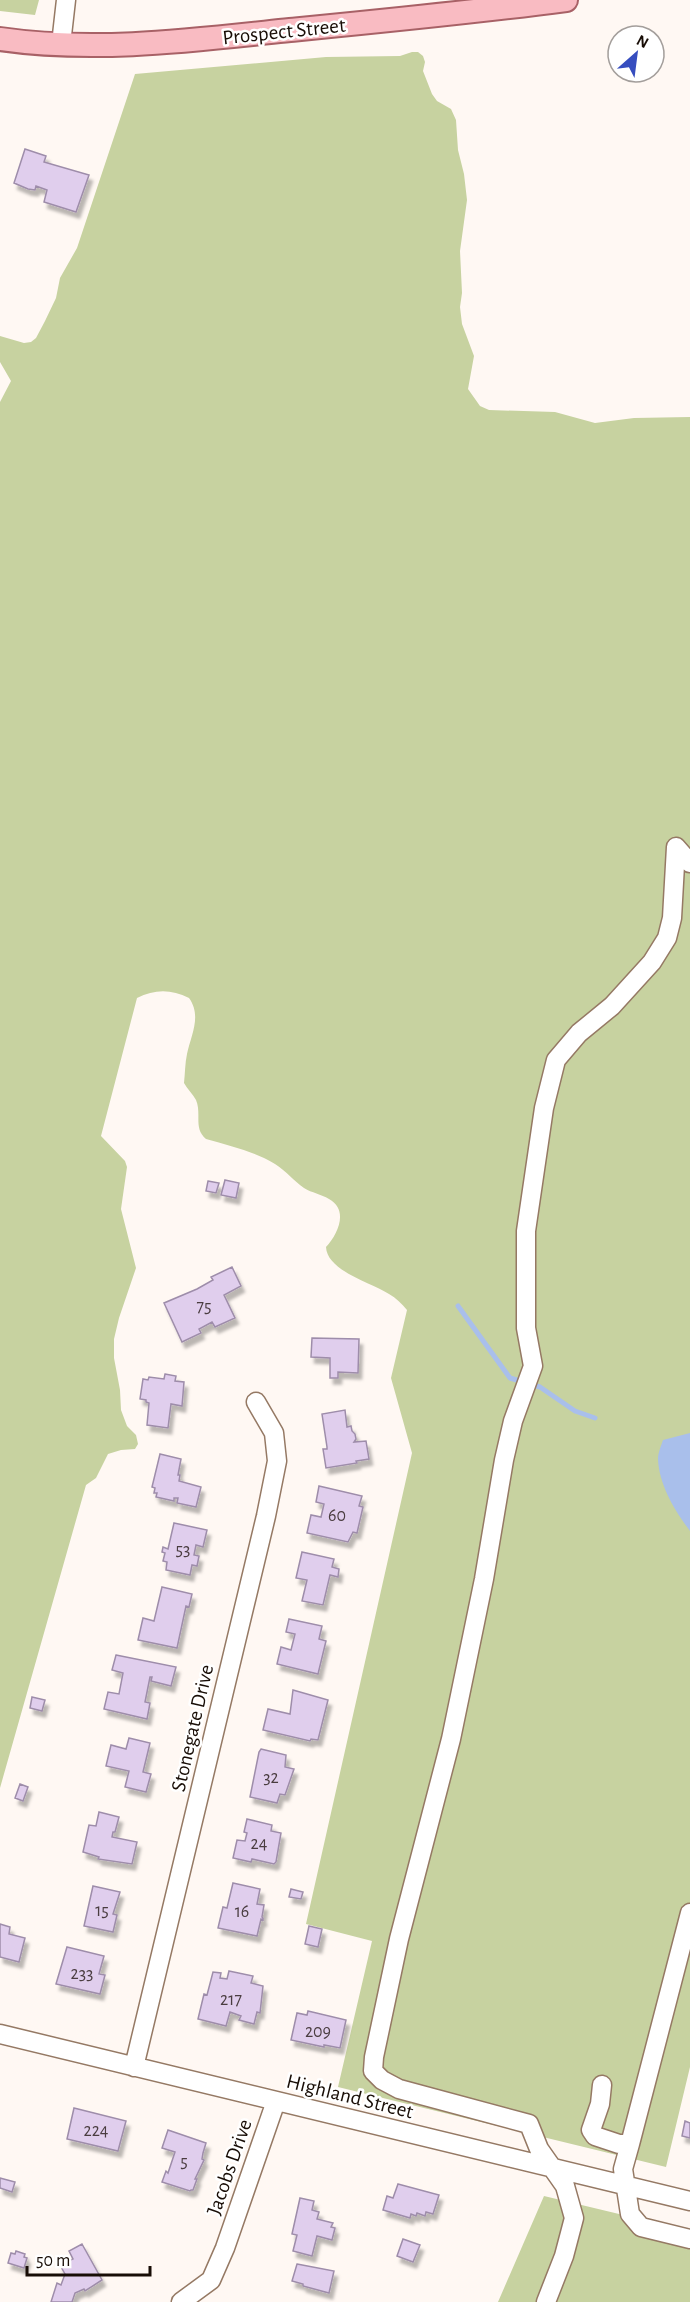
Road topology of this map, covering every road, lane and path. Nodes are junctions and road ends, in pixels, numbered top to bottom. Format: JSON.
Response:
{"nodes":[{"id":1,"x":66,"y":0,"type":"edge"},
{"id":2,"x":567,"y":0,"type":"edge"},
{"id":3,"x":0,"y":39,"type":"edge"},
{"id":4,"x":61,"y":44,"type":"junction"},
{"id":5,"x":690,"y":863,"type":"edge"},
{"id":6,"x":256,"y":1402,"type":"dead end"},
{"id":7,"x":690,"y":1913,"type":"edge"},
{"id":8,"x":0,"y":2034,"type":"edge"},
{"id":9,"x":135,"y":2067,"type":"junction"},
{"id":10,"x":602,"y":2085,"type":"dead end"},
{"id":11,"x":276,"y":2101,"type":"junction"},
{"id":12,"x":630,"y":2144,"type":"junction"},
{"id":13,"x":552,"y":2167,"type":"junction"},
{"id":14,"x":626,"y":2185,"type":"junction"},
{"id":15,"x":690,"y":2201,"type":"edge"},
{"id":16,"x":690,"y":2239,"type":"edge"},
{"id":17,"x":181,"y":2302,"type":"edge"},
{"id":18,"x":546,"y":2302,"type":"edge"}],
"edges":[{"from":1,"to":4,"type":"street"},
{"from":2,"to":4,"type":"main road","name":"Prospect Street"},
{"from":3,"to":4,"type":"main road","name":"Prospect Street"},
{"from":5,"to":13,"type":"street"},
{"from":6,"to":9,"type":"street","name":"Stonegate Drive"},
{"from":7,"to":12,"type":"street"},
{"from":8,"to":9,"type":"street","name":"Highland Street"},
{"from":9,"to":11,"type":"street","name":"Highland Street"},
{"from":10,"to":12,"type":"street"},
{"from":11,"to":13,"type":"street","name":"Highland Street"},
{"from":11,"to":17,"type":"street","name":"Jacobs Drive"},
{"from":12,"to":14,"type":"street"},
{"from":13,"to":14,"type":"street","name":"Highland Street"},
{"from":13,"to":18,"type":"street"},
{"from":14,"to":15,"type":"street","name":"Highland Street"},
{"from":14,"to":16,"type":"street"}]}
